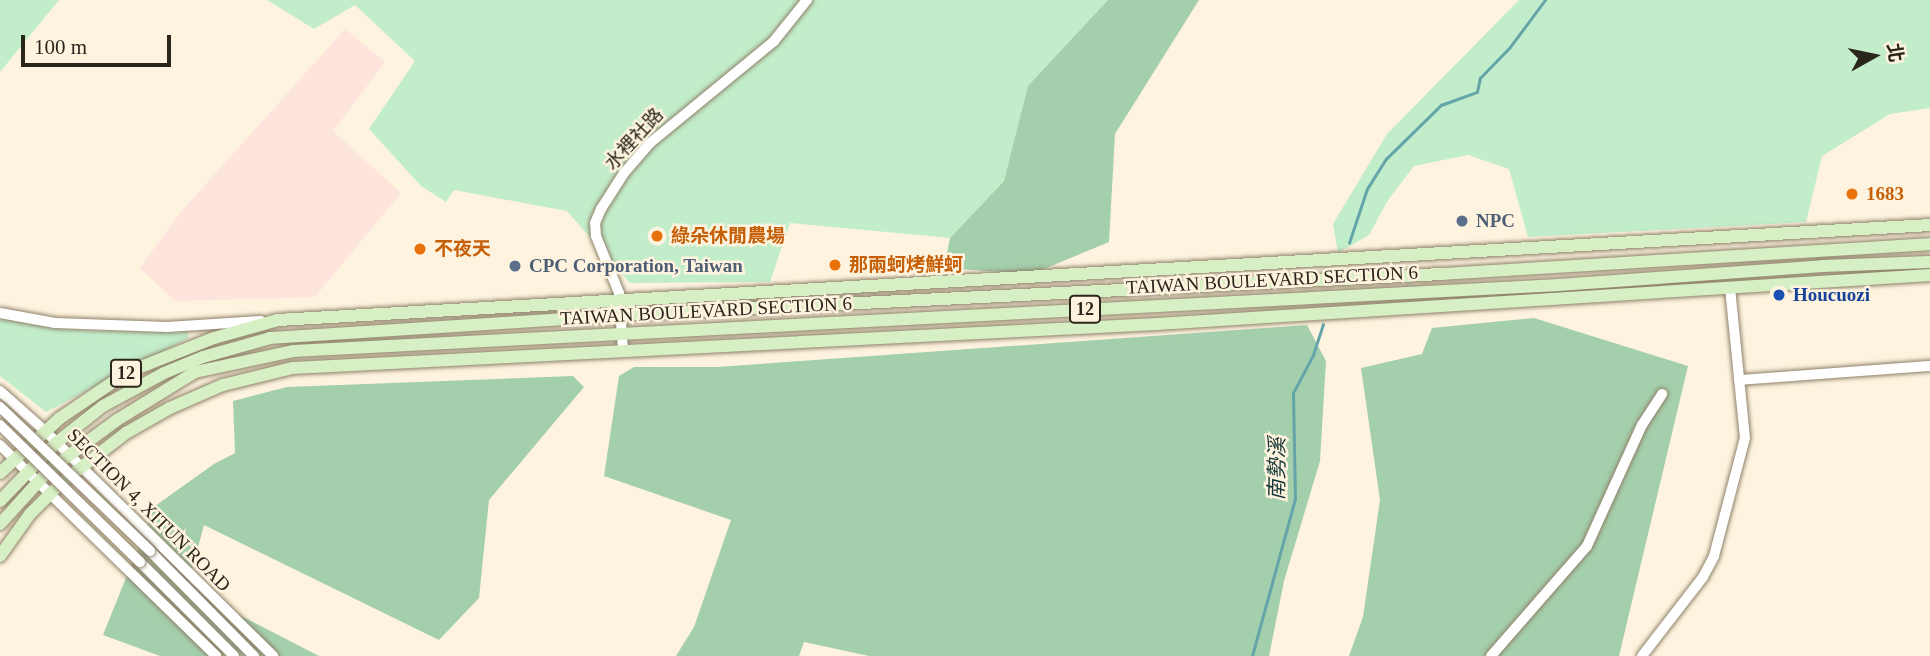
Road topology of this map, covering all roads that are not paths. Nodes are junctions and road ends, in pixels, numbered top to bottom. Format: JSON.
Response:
{"nodes":[{"id":1,"x":807,"y":0,"type":"edge"},
{"id":2,"x":1930,"y":225,"type":"edge"},
{"id":3,"x":1930,"y":244,"type":"edge"},
{"id":4,"x":1930,"y":262,"type":"edge"},
{"id":5,"x":1930,"y":275,"type":"edge"},
{"id":6,"x":1730,"y":288,"type":"junction"},
{"id":7,"x":621,"y":300,"type":"junction"},
{"id":8,"x":0,"y":313,"type":"edge"},
{"id":9,"x":621,"y":315,"type":"junction"},
{"id":10,"x":278,"y":320,"type":"junction"},
{"id":11,"x":622,"y":335,"type":"junction"},
{"id":12,"x":623,"y":350,"type":"junction"},
{"id":13,"x":1930,"y":366,"type":"edge"},
{"id":14,"x":1739,"y":380,"type":"junction"},
{"id":15,"x":0,"y":391,"type":"edge"},
{"id":16,"x":1661,"y":394,"type":"dead end"},
{"id":17,"x":0,"y":407,"type":"edge"},
{"id":18,"x":0,"y":425,"type":"edge"},
{"id":19,"x":44,"y":430,"type":"junction"},
{"id":20,"x":56,"y":443,"type":"junction"},
{"id":21,"x":0,"y":445,"type":"edge"},
{"id":22,"x":69,"y":456,"type":"junction"},
{"id":23,"x":14,"y":457,"type":"junction"},
{"id":24,"x":81,"y":468,"type":"junction"},
{"id":25,"x":27,"y":471,"type":"junction"},
{"id":26,"x":0,"y":473,"type":"edge"},
{"id":27,"x":39,"y":482,"type":"junction"},
{"id":28,"x":50,"y":494,"type":"junction"},
{"id":29,"x":0,"y":501,"type":"edge"},
{"id":30,"x":0,"y":524,"type":"edge"},
{"id":31,"x":0,"y":556,"type":"edge"},
{"id":32,"x":216,"y":656,"type":"edge"},
{"id":33,"x":234,"y":656,"type":"edge"},
{"id":34,"x":254,"y":656,"type":"edge"},
{"id":35,"x":273,"y":656,"type":"edge"},
{"id":36,"x":1491,"y":656,"type":"edge"},
{"id":37,"x":1642,"y":656,"type":"edge"}],
"edges":[{"from":1,"to":7,"type":"street","name":"水裡社路"},
{"from":2,"to":7,"type":"main road","name":"TAIWAN BOULEVARD SECTION 6","number":"12"},
{"from":3,"to":9,"type":"main road","name":"TAIWAN BOULEVARD SECTION 6","number":"12"},
{"from":4,"to":11,"type":"main road","name":"TAIWAN BOULEVARD SECTION 6","number":"12"},
{"from":5,"to":6,"type":"main road","name":"TAIWAN BOULEVARD SECTION 6","number":"12"},
{"from":6,"to":12,"type":"main road","name":"TAIWAN BOULEVARD SECTION 6","number":"12"},
{"from":6,"to":14,"type":"street"},
{"from":7,"to":9,"type":"street","name":"水裡社路"},
{"from":7,"to":10,"type":"main road","name":"TAIWAN BOULEVARD SECTION 6","number":"12"},
{"from":8,"to":10,"type":"street"},
{"from":9,"to":11,"type":"street","name":"水裡社路"},
{"from":9,"to":20,"type":"main road","name":"TAIWAN BOULEVARD SECTION 6","number":"12"},
{"from":10,"to":19,"type":"main road","number":"12"},
{"from":11,"to":12,"type":"street","name":"水裡社路"},
{"from":11,"to":22,"type":"main road","name":"TAIWAN BOULEVARD SECTION 6","number":"12"},
{"from":12,"to":24,"type":"main road","name":"TAIWAN BOULEVARD SECTION 6","number":"12"},
{"from":13,"to":14,"type":"street"},
{"from":14,"to":37,"type":"street"},
{"from":15,"to":19,"type":"street","name":"SECTION 4, XITUN ROAD"},
{"from":16,"to":36,"type":"street"},
{"from":17,"to":34,"type":"street","name":"SECTION 4, XITUN ROAD","bridge":true},
{"from":18,"to":33,"type":"street","bridge":true},
{"from":19,"to":20,"type":"street","name":"SECTION 4, XITUN ROAD"},
{"from":19,"to":23,"type":"main road","number":"12"},
{"from":20,"to":22,"type":"street","name":"SECTION 4, XITUN ROAD"},
{"from":20,"to":25,"type":"main road","number":"12"},
{"from":21,"to":23,"type":"street"},
{"from":22,"to":24,"type":"street","name":"SECTION 4, XITUN ROAD"},
{"from":22,"to":27,"type":"main road","number":"12"},
{"from":23,"to":25,"type":"street"},
{"from":23,"to":26,"type":"main road","number":"12"},
{"from":24,"to":28,"type":"main road","number":"12"},
{"from":24,"to":35,"type":"street","name":"SECTION 4, XITUN ROAD"},
{"from":25,"to":27,"type":"street"},
{"from":25,"to":29,"type":"main road","number":"12"},
{"from":27,"to":28,"type":"street"},
{"from":27,"to":30,"type":"main road","number":"12"},
{"from":28,"to":31,"type":"main road","number":"12"},
{"from":28,"to":32,"type":"street"}]}
